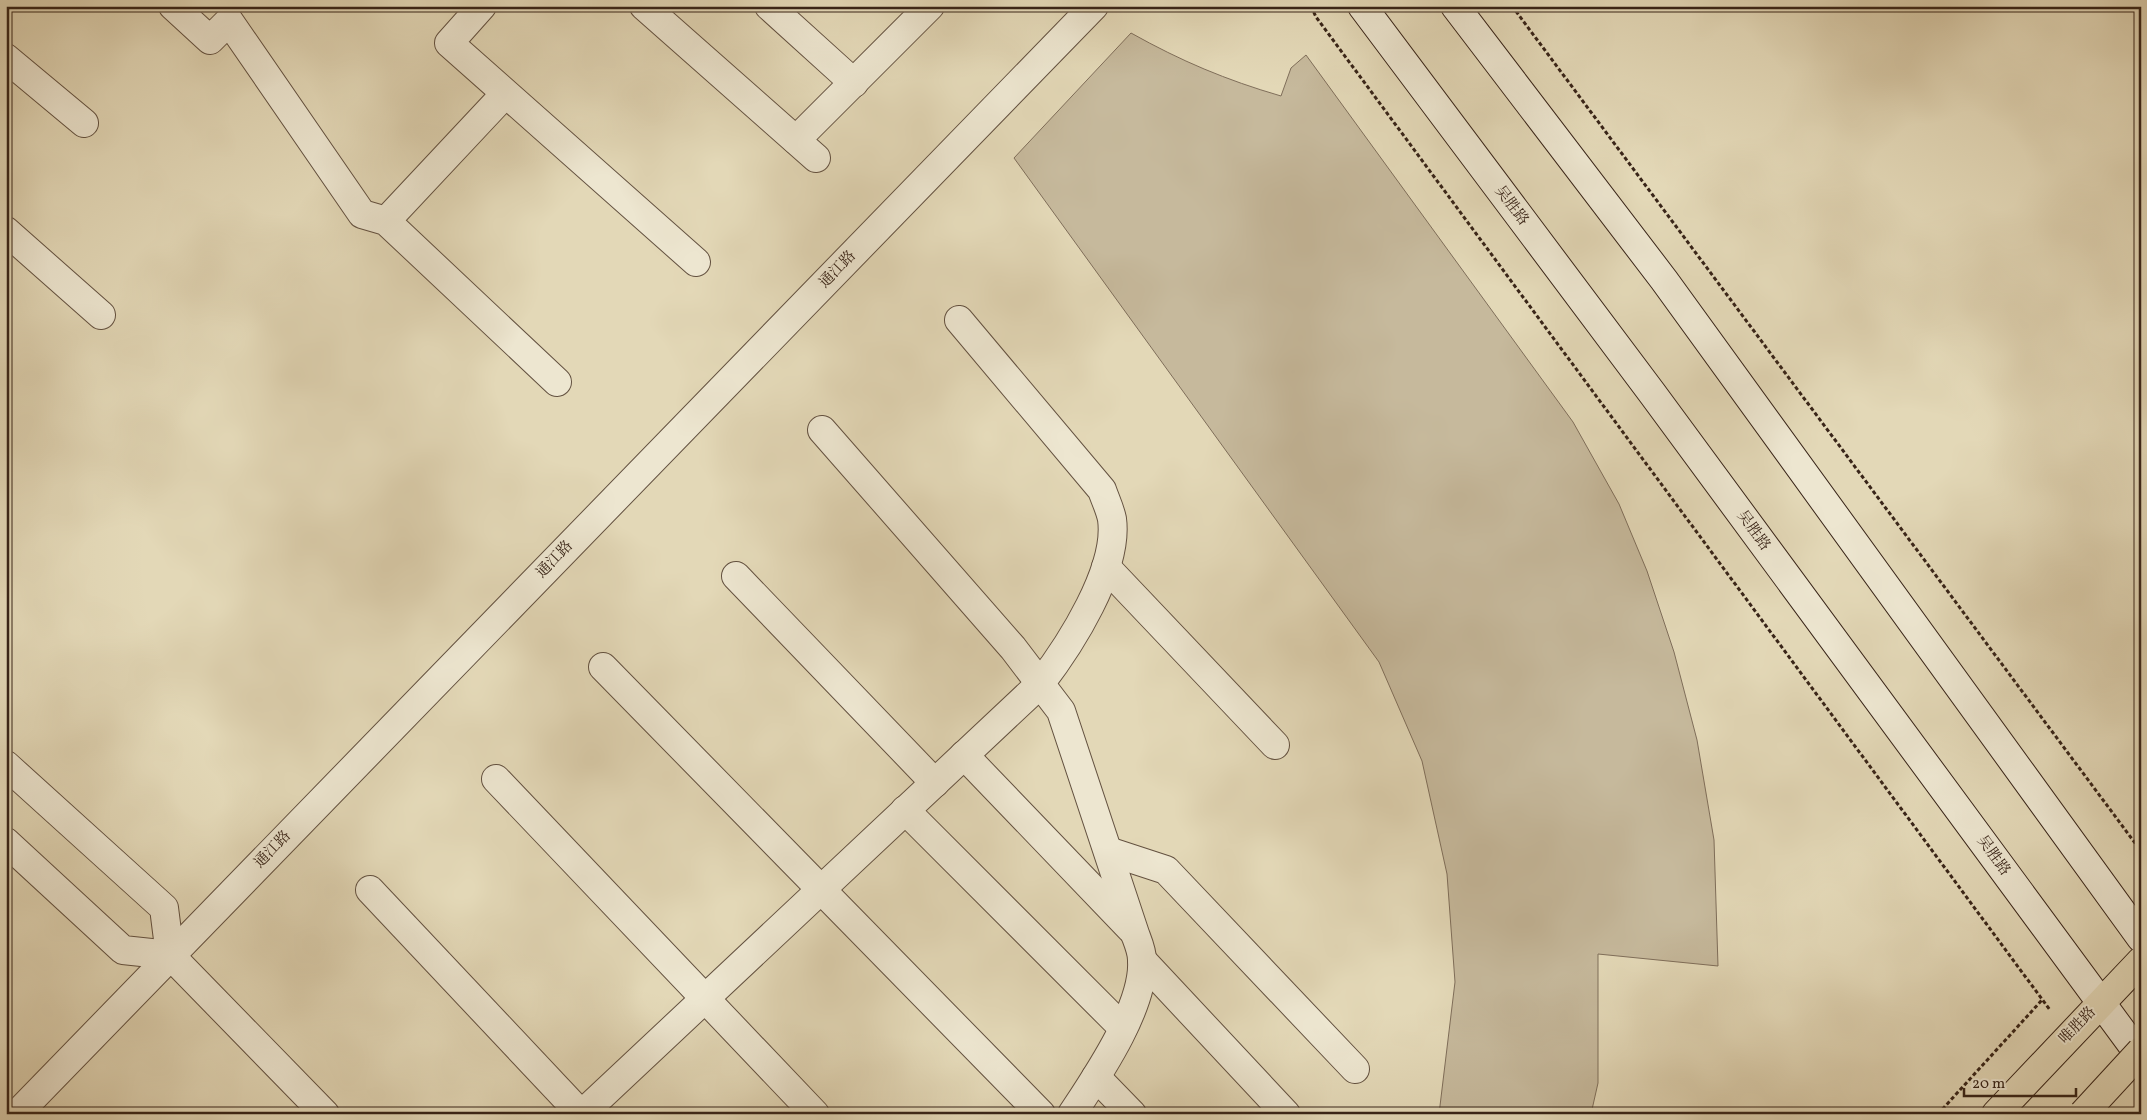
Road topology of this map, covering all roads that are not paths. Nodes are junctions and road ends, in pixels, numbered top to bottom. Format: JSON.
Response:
{"nodes":[{"id":1,"x":173,"y":6,"type":"edge"},
{"id":2,"x":644,"y":6,"type":"edge"},
{"id":3,"x":770,"y":6,"type":"edge"},
{"id":4,"x":930,"y":6,"type":"edge"},
{"id":5,"x":1094,"y":6,"type":"edge"},
{"id":6,"x":1362,"y":6,"type":"edge"},
{"id":7,"x":1455,"y":6,"type":"edge"},
{"id":8,"x":469,"y":11,"type":"edge"},
{"id":9,"x":6,"y":58,"type":"edge"},
{"id":10,"x":854,"y":83,"type":"junction"},
{"id":11,"x":505,"y":94,"type":"junction"},
{"id":12,"x":84,"y":123,"type":"dead end"},
{"id":13,"x":386,"y":220,"type":"junction"},
{"id":14,"x":6,"y":231,"type":"edge"},
{"id":15,"x":696,"y":262,"type":"dead end"},
{"id":16,"x":101,"y":315,"type":"dead end"},
{"id":17,"x":959,"y":320,"type":"dead end"},
{"id":18,"x":557,"y":382,"type":"dead end"},
{"id":19,"x":822,"y":430,"type":"dead end"},
{"id":20,"x":1106,"y":567,"type":"junction"},
{"id":21,"x":736,"y":576,"type":"dead end"},
{"id":22,"x":603,"y":667,"type":"dead end"},
{"id":23,"x":1040,"y":684,"type":"junction"},
{"id":24,"x":1275,"y":745,"type":"dead end"},
{"id":25,"x":964,"y":755,"type":"junction"},
{"id":26,"x":6,"y":765,"type":"edge"},
{"id":27,"x":496,"y":779,"type":"dead end"},
{"id":28,"x":935,"y":783,"type":"junction"},
{"id":29,"x":905,"y":810,"type":"junction"},
{"id":30,"x":6,"y":842,"type":"edge"},
{"id":31,"x":1108,"y":851,"type":"junction"},
{"id":32,"x":820,"y":889,"type":"junction"},
{"id":33,"x":370,"y":890,"type":"dead end"},
{"id":34,"x":1136,"y":934,"type":"junction"},
{"id":35,"x":2141,"y":938,"type":"edge"},
{"id":36,"x":170,"y":955,"type":"junction"},
{"id":37,"x":1142,"y":960,"type":"junction"},
{"id":38,"x":2141,"y":961,"type":"edge"},
{"id":39,"x":705,"y":998,"type":"junction"},
{"id":40,"x":2101,"y":1002,"type":"junction"},
{"id":41,"x":1123,"y":1028,"type":"junction"},
{"id":42,"x":2141,"y":1051,"type":"edge"},
{"id":43,"x":2141,"y":1057,"type":"edge"},
{"id":44,"x":1355,"y":1068,"type":"dead end"},
{"id":45,"x":1096,"y":1077,"type":"junction"},
{"id":46,"x":17,"y":1114,"type":"edge"},
{"id":47,"x":326,"y":1114,"type":"edge"},
{"id":48,"x":582,"y":1114,"type":"edge"},
{"id":49,"x":815,"y":1114,"type":"edge"},
{"id":50,"x":1041,"y":1114,"type":"edge"},
{"id":51,"x":1072,"y":1114,"type":"edge"},
{"id":52,"x":1132,"y":1114,"type":"edge"},
{"id":53,"x":1286,"y":1114,"type":"edge"},
{"id":54,"x":1996,"y":1114,"type":"edge"},
{"id":55,"x":2083,"y":1114,"type":"edge"}],
"edges":[{"from":1,"to":13,"type":"street"},
{"from":2,"to":10,"type":"street"},
{"from":3,"to":10,"type":"street"},
{"from":4,"to":10,"type":"street"},
{"from":5,"to":36,"type":"street","name":"通江路"},
{"from":6,"to":40,"type":"street","name":"吴胜路"},
{"from":7,"to":35,"type":"street"},
{"from":8,"to":11,"type":"street"},
{"from":9,"to":12,"type":"street"},
{"from":11,"to":13,"type":"street"},
{"from":11,"to":15,"type":"street"},
{"from":13,"to":18,"type":"street"},
{"from":14,"to":16,"type":"street"},
{"from":17,"to":20,"type":"street"},
{"from":19,"to":23,"type":"street"},
{"from":20,"to":23,"type":"street"},
{"from":20,"to":24,"type":"street"},
{"from":21,"to":28,"type":"street"},
{"from":22,"to":32,"type":"street"},
{"from":23,"to":25,"type":"street"},
{"from":23,"to":31,"type":"street"},
{"from":25,"to":28,"type":"street"},
{"from":25,"to":34,"type":"street"},
{"from":26,"to":36,"type":"street"},
{"from":27,"to":39,"type":"street"},
{"from":28,"to":29,"type":"street"},
{"from":29,"to":32,"type":"street"},
{"from":29,"to":41,"type":"street"},
{"from":30,"to":36,"type":"street"},
{"from":31,"to":34,"type":"street"},
{"from":31,"to":44,"type":"street"},
{"from":32,"to":39,"type":"street"},
{"from":32,"to":50,"type":"street"},
{"from":33,"to":48,"type":"street"},
{"from":34,"to":37,"type":"street"},
{"from":36,"to":46,"type":"street","name":"通江路"},
{"from":36,"to":47,"type":"street"},
{"from":37,"to":41,"type":"street"},
{"from":37,"to":53,"type":"street"},
{"from":38,"to":40,"type":"main road","name":"唯胜路"},
{"from":39,"to":48,"type":"street"},
{"from":39,"to":49,"type":"street"},
{"from":40,"to":43,"type":"street","name":"吴胜路"},
{"from":40,"to":54,"type":"main road","name":"唯胜路"},
{"from":41,"to":45,"type":"street"},
{"from":42,"to":55,"type":"main road","bridge":true},
{"from":45,"to":51,"type":"street"},
{"from":45,"to":52,"type":"street"}]}
